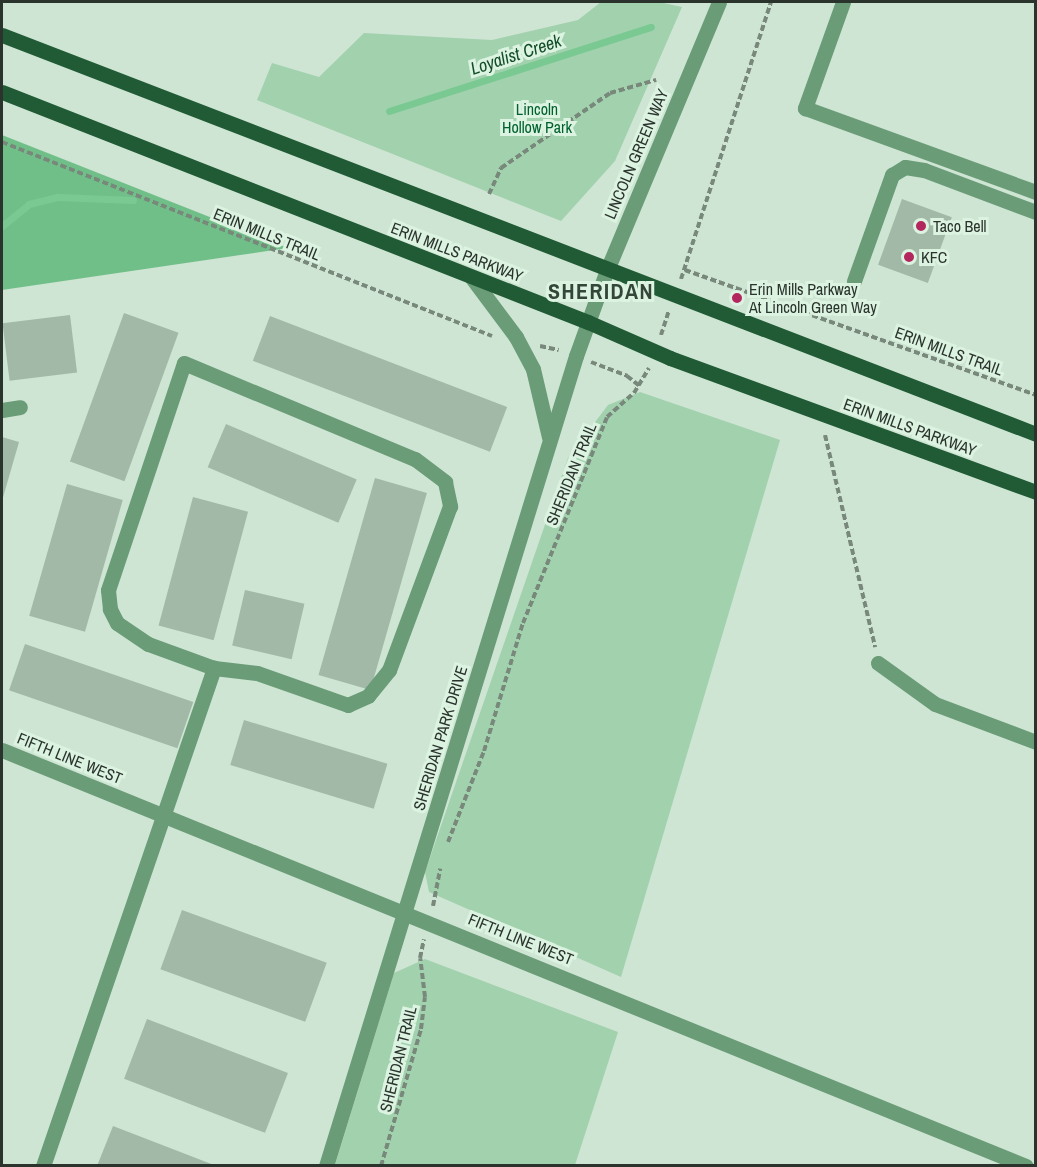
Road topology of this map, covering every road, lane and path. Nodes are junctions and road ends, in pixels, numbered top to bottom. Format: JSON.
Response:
{"nodes":[{"id":1,"x":719,"y":2,"type":"edge"},
{"id":2,"x":771,"y":2,"type":"edge"},
{"id":3,"x":843,"y":2,"type":"edge"},
{"id":4,"x":2,"y":35,"type":"edge"},
{"id":5,"x":656,"y":80,"type":"dead end"},
{"id":6,"x":2,"y":92,"type":"edge"},
{"id":7,"x":2,"y":142,"type":"edge"},
{"id":8,"x":1035,"y":192,"type":"edge"},
{"id":9,"x":489,"y":194,"type":"dead end"},
{"id":10,"x":1035,"y":212,"type":"edge"},
{"id":11,"x":607,"y":270,"type":"junction"},
{"id":12,"x":685,"y":270,"type":"junction"},
{"id":13,"x":472,"y":278,"type":"junction"},
{"id":14,"x":854,"y":281,"type":"dead end"},
{"id":15,"x":674,"y":297,"type":"junction"},
{"id":16,"x":588,"y":322,"type":"junction"},
{"id":17,"x":500,"y":345,"type":"dead end"},
{"id":18,"x":655,"y":352,"type":"junction"},
{"id":19,"x":627,"y":376,"type":"dead end"},
{"id":20,"x":640,"y":386,"type":"junction"},
{"id":21,"x":1035,"y":395,"type":"edge"},
{"id":22,"x":20,"y":406,"type":"dead end"},
{"id":23,"x":2,"y":410,"type":"edge"},
{"id":24,"x":820,"y":414,"type":"junction"},
{"id":25,"x":1035,"y":434,"type":"edge"},
{"id":26,"x":549,"y":437,"type":"junction"},
{"id":27,"x":1035,"y":492,"type":"edge"},
{"id":28,"x":878,"y":663,"type":"joint"},
{"id":29,"x":214,"y":668,"type":"junction"},
{"id":30,"x":1035,"y":742,"type":"edge"},
{"id":31,"x":2,"y":750,"type":"edge"},
{"id":32,"x":164,"y":814,"type":"junction"},
{"id":33,"x":445,"y":850,"type":"dead end"},
{"id":34,"x":441,"y":861,"type":"dead end"},
{"id":35,"x":434,"y":899,"type":"dead end"},
{"id":36,"x":407,"y":911,"type":"junction"},
{"id":37,"x":420,"y":958,"type":"dead end"},
{"id":38,"x":43,"y":1166,"type":"edge"},
{"id":39,"x":326,"y":1166,"type":"edge"},
{"id":40,"x":381,"y":1166,"type":"edge"},
{"id":41,"x":1026,"y":1166,"type":"edge"}],
"edges":[{"from":1,"to":11,"type":"street","name":"LINCOLN GREEN WAY"},
{"from":2,"to":12,"type":"path","name":"SHERIDAN TRAIL"},
{"from":3,"to":8,"type":"street"},
{"from":4,"to":11,"type":"main road"},
{"from":5,"to":9,"type":"path"},
{"from":6,"to":13,"type":"main road","name":"ERIN MILLS PARKWAY"},
{"from":7,"to":17,"type":"path","name":"ERIN MILLS TRAIL"},
{"from":10,"to":14,"type":"street"},
{"from":11,"to":15,"type":"main road"},
{"from":11,"to":16,"type":"street","name":"LINCOLN GREEN WAY"},
{"from":12,"to":15,"type":"path","name":"SHERIDAN TRAIL"},
{"from":12,"to":21,"type":"path","name":"ERIN MILLS TRAIL"},
{"from":13,"to":16,"type":"main road","name":"ERIN MILLS PARKWAY"},
{"from":13,"to":26,"type":"street"},
{"from":15,"to":18,"type":"path","name":"SHERIDAN TRAIL"},
{"from":15,"to":25,"type":"main road"},
{"from":16,"to":18,"type":"main road","name":"ERIN MILLS PARKWAY"},
{"from":16,"to":26,"type":"street","name":"SHERIDAN PARK DRIVE"},
{"from":18,"to":20,"type":"path","name":"SHERIDAN TRAIL"},
{"from":18,"to":24,"type":"main road","name":"ERIN MILLS PARKWAY"},
{"from":19,"to":20,"type":"path"},
{"from":20,"to":33,"type":"path","name":"SHERIDAN TRAIL"},
{"from":22,"to":23,"type":"street"},
{"from":24,"to":27,"type":"main road","name":"ERIN MILLS PARKWAY"},
{"from":24,"to":28,"type":"path"},
{"from":26,"to":36,"type":"street","name":"SHERIDAN PARK DRIVE"},
{"from":28,"to":30,"type":"street"},
{"from":29,"to":29,"type":"street"},
{"from":29,"to":32,"type":"street"},
{"from":31,"to":32,"type":"street","name":"FIFTH LINE WEST"},
{"from":32,"to":36,"type":"street","name":"FIFTH LINE WEST"},
{"from":32,"to":38,"type":"street"},
{"from":34,"to":35,"type":"path"},
{"from":36,"to":39,"type":"street","name":"SHERIDAN PARK DRIVE"},
{"from":36,"to":41,"type":"street","name":"FIFTH LINE WEST"},
{"from":37,"to":40,"type":"path","name":"SHERIDAN TRAIL"}]}
